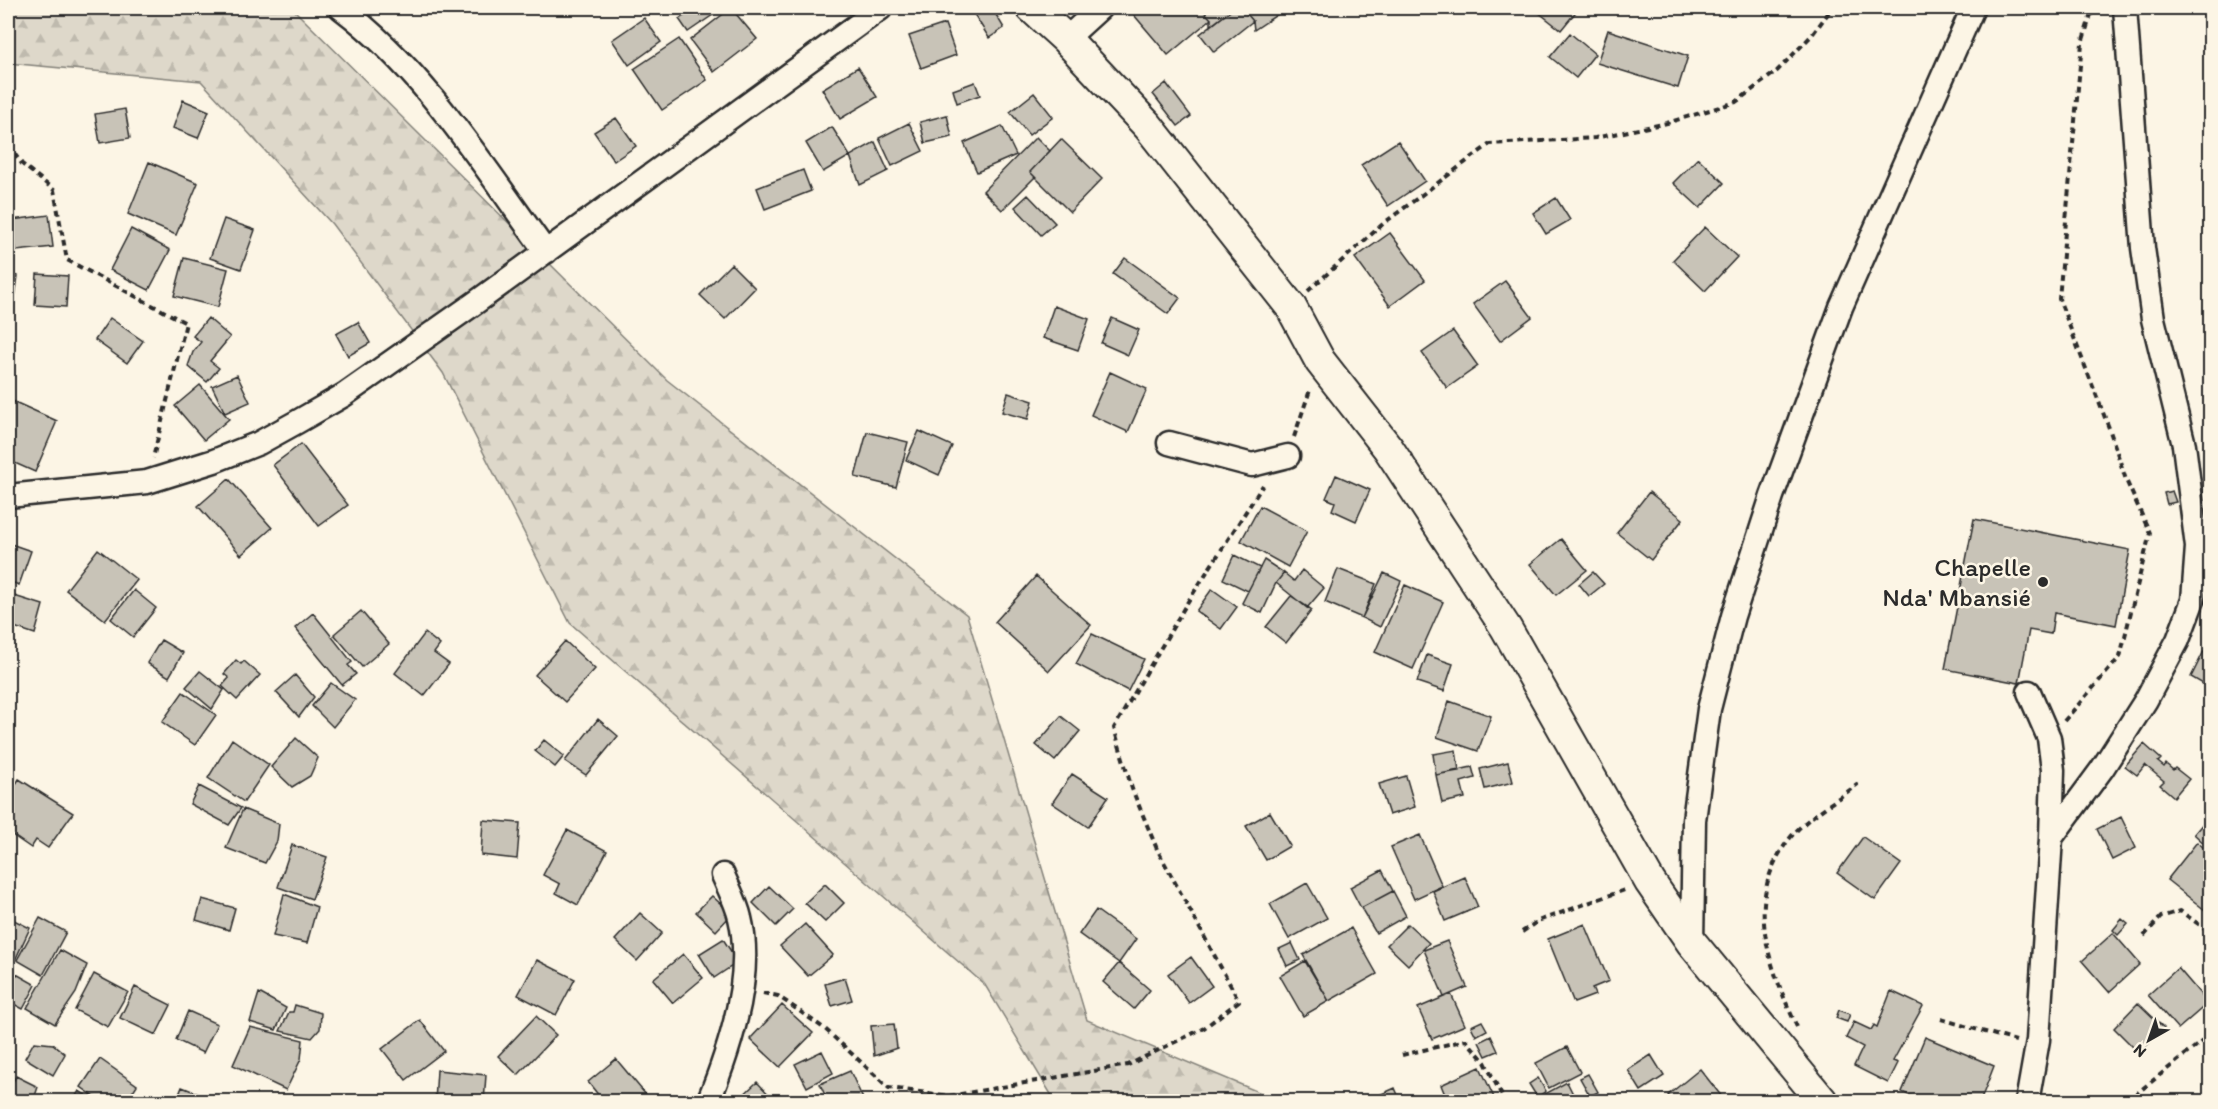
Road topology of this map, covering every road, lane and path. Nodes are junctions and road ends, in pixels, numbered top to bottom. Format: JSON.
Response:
{"nodes":[{"id":1,"x":341,"y":8,"type":"edge"},
{"id":2,"x":881,"y":8,"type":"edge"},
{"id":3,"x":1032,"y":8,"type":"edge"},
{"id":4,"x":1100,"y":8,"type":"edge"},
{"id":5,"x":1832,"y":8,"type":"edge"},
{"id":6,"x":1972,"y":8,"type":"edge"},
{"id":7,"x":2093,"y":8,"type":"edge"},
{"id":8,"x":2125,"y":8,"type":"edge"},
{"id":9,"x":1066,"y":39,"type":"junction"},
{"id":10,"x":8,"y":145,"type":"edge"},
{"id":11,"x":546,"y":252,"type":"junction"},
{"id":12,"x":1291,"y":307,"type":"junction"},
{"id":13,"x":1320,"y":361,"type":"junction"},
{"id":14,"x":1169,"y":443,"type":"dead end"},
{"id":15,"x":1288,"y":456,"type":"junction"},
{"id":16,"x":147,"y":482,"type":"junction"},
{"id":17,"x":8,"y":496,"type":"edge"},
{"id":18,"x":2029,"y":692,"type":"dead end"},
{"id":19,"x":2049,"y":738,"type":"junction"},
{"id":20,"x":1858,"y":784,"type":"dead end"},
{"id":21,"x":2051,"y":838,"type":"junction"},
{"id":22,"x":723,"y":875,"type":"dead end"},
{"id":23,"x":1650,"y":882,"type":"junction"},
{"id":24,"x":1522,"y":932,"type":"dead end"},
{"id":25,"x":2211,"y":932,"type":"edge"},
{"id":26,"x":2144,"y":936,"type":"dead end"},
{"id":27,"x":1692,"y":942,"type":"junction"},
{"id":28,"x":742,"y":990,"type":"junction"},
{"id":29,"x":1941,"y":1019,"type":"dead end"},
{"id":30,"x":1798,"y":1030,"type":"dead end"},
{"id":31,"x":2211,"y":1035,"type":"edge"},
{"id":32,"x":2038,"y":1040,"type":"junction"},
{"id":33,"x":1402,"y":1055,"type":"dead end"},
{"id":34,"x":708,"y":1101,"type":"edge"},
{"id":35,"x":1505,"y":1101,"type":"edge"},
{"id":36,"x":1823,"y":1101,"type":"edge"},
{"id":37,"x":2027,"y":1101,"type":"edge"},
{"id":38,"x":2126,"y":1101,"type":"edge"}],
"edges":[{"from":1,"to":11,"type":"street"},
{"from":2,"to":11,"type":"street"},
{"from":3,"to":9,"type":"main road"},
{"from":4,"to":9,"type":"street"},
{"from":5,"to":12,"type":"path"},
{"from":6,"to":27,"type":"street"},
{"from":7,"to":19,"type":"path"},
{"from":8,"to":21,"type":"street"},
{"from":9,"to":12,"type":"main road"},
{"from":10,"to":16,"type":"path"},
{"from":11,"to":16,"type":"street"},
{"from":12,"to":13,"type":"main road"},
{"from":13,"to":15,"type":"path"},
{"from":13,"to":23,"type":"main road"},
{"from":14,"to":15,"type":"street"},
{"from":15,"to":28,"type":"path"},
{"from":16,"to":17,"type":"street"},
{"from":18,"to":19,"type":"street"},
{"from":19,"to":21,"type":"street"},
{"from":20,"to":30,"type":"path"},
{"from":21,"to":32,"type":"street"},
{"from":22,"to":28,"type":"street"},
{"from":23,"to":24,"type":"path"},
{"from":23,"to":27,"type":"main road"},
{"from":25,"to":26,"type":"path"},
{"from":27,"to":36,"type":"main road"},
{"from":28,"to":34,"type":"street"},
{"from":29,"to":32,"type":"path"},
{"from":31,"to":38,"type":"path"},
{"from":32,"to":37,"type":"street"},
{"from":33,"to":35,"type":"path"}]}
